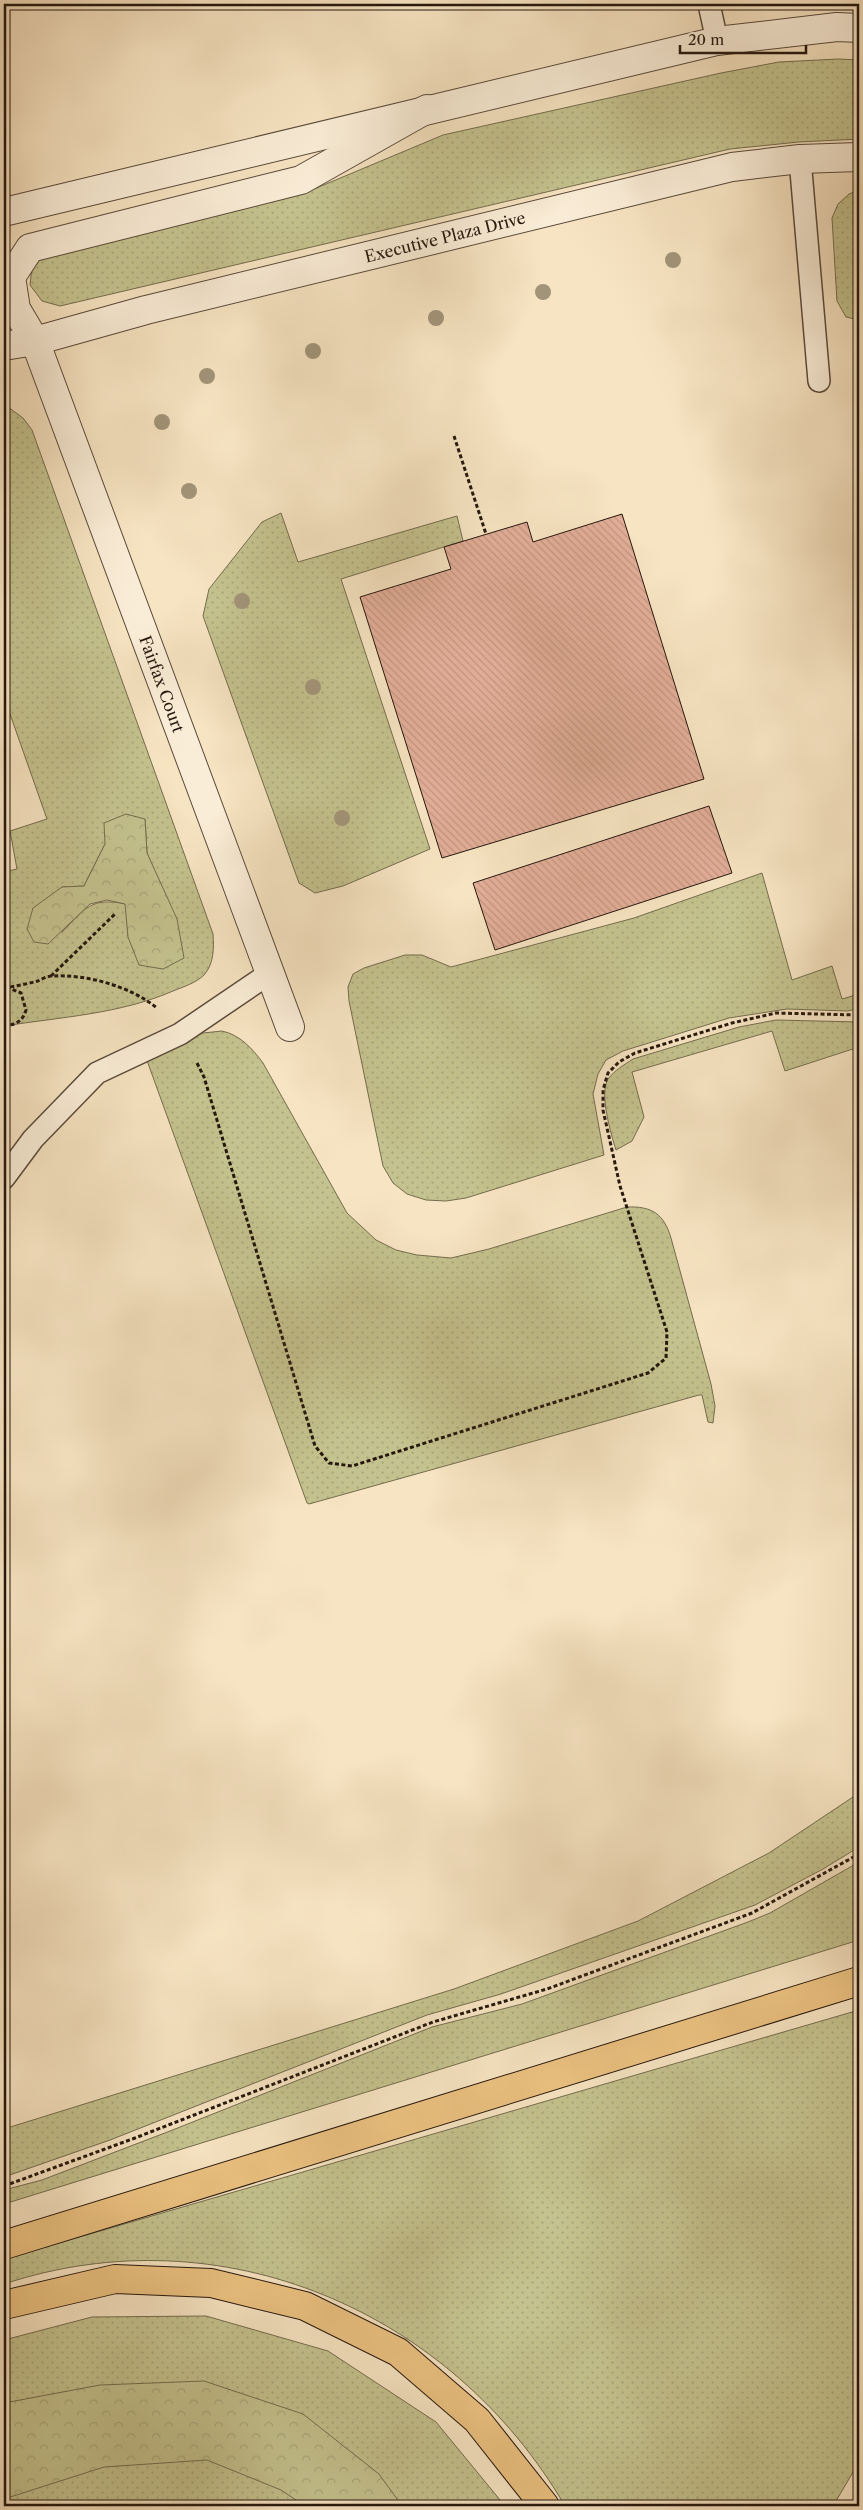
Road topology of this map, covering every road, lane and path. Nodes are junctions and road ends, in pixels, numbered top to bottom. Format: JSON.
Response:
{"nodes":[{"id":1,"x":709,"y":4,"type":"edge"},
{"id":2,"x":859,"y":28,"type":"edge"},
{"id":3,"x":717,"y":41,"type":"junction"},
{"id":4,"x":427,"y":109,"type":"junction"},
{"id":5,"x":859,"y":157,"type":"edge"},
{"id":6,"x":800,"y":159,"type":"junction"},
{"id":7,"x":4,"y":212,"type":"edge"},
{"id":8,"x":35,"y":341,"type":"junction"},
{"id":9,"x":4,"y":346,"type":"edge"},
{"id":10,"x":819,"y":381,"type":"dead end"},
{"id":11,"x":454,"y":436,"type":"dead end"},
{"id":12,"x":486,"y":534,"type":"dead end"},
{"id":13,"x":115,"y":914,"type":"dead end"},
{"id":14,"x":270,"y":972,"type":"junction"},
{"id":15,"x":51,"y":976,"type":"junction"},
{"id":16,"x":4,"y":988,"type":"edge"},
{"id":17,"x":859,"y":1015,"type":"edge"},
{"id":18,"x":4,"y":1025,"type":"edge"},
{"id":19,"x":290,"y":1026,"type":"dead end"},
{"id":20,"x":180,"y":1034,"type":"junction"},
{"id":21,"x":4,"y":1178,"type":"edge"},
{"id":22,"x":859,"y":1854,"type":"edge"},
{"id":23,"x":859,"y":1981,"type":"edge"},
{"id":24,"x":4,"y":2186,"type":"edge"},
{"id":25,"x":4,"y":2246,"type":"edge"},
{"id":26,"x":4,"y":2305,"type":"edge"},
{"id":27,"x":545,"y":2506,"type":"edge"}],
"edges":[{"from":1,"to":3,"type":"lane"},
{"from":2,"to":3,"type":"street"},
{"from":3,"to":4,"type":"street"},
{"from":4,"to":7,"type":"street"},
{"from":4,"to":8,"type":"street"},
{"from":5,"to":6,"type":"street","name":"Executive Plaza Drive"},
{"from":6,"to":8,"type":"street","name":"Executive Plaza Drive"},
{"from":6,"to":10,"type":"lane"},
{"from":8,"to":9,"type":"street","name":"Executive Plaza Drive"},
{"from":8,"to":14,"type":"street","name":"Fairfax Court"},
{"from":11,"to":12,"type":"path"},
{"from":13,"to":15,"type":"path"},
{"from":14,"to":19,"type":"street","name":"Fairfax Court"},
{"from":14,"to":20,"type":"lane"},
{"from":15,"to":16,"type":"path"},
{"from":15,"to":20,"type":"path"},
{"from":16,"to":18,"type":"path"},
{"from":17,"to":20,"type":"path"},
{"from":20,"to":21,"type":"lane"},
{"from":22,"to":24,"type":"path"},
{"from":23,"to":25,"type":"main road"},
{"from":26,"to":27,"type":"main road"}]}
